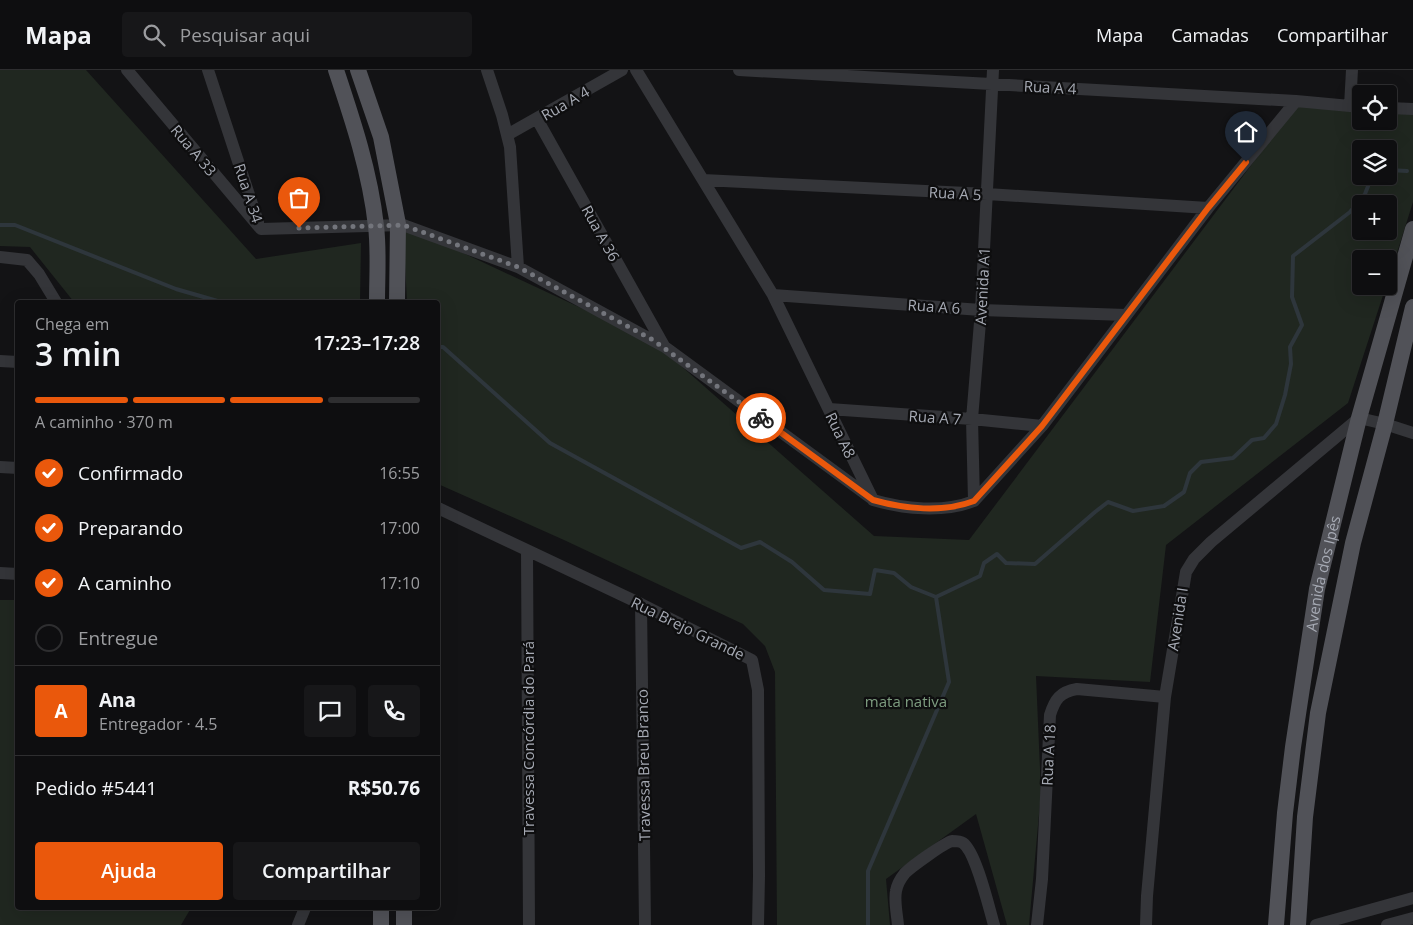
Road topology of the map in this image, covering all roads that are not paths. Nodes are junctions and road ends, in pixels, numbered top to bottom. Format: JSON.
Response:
{"nodes":[{"id":1,"x":127,"y":70,"type":"edge"},
{"id":2,"x":208,"y":70,"type":"edge"},
{"id":3,"x":336,"y":70,"type":"edge"},
{"id":4,"x":358,"y":70,"type":"edge"},
{"id":5,"x":487,"y":70,"type":"edge"},
{"id":6,"x":622,"y":70,"type":"edge"},
{"id":7,"x":636,"y":70,"type":"edge"},
{"id":8,"x":740,"y":70,"type":"edge"},
{"id":9,"x":992,"y":70,"type":"edge"},
{"id":10,"x":1352,"y":70,"type":"edge"},
{"id":11,"x":992,"y":84,"type":"junction"},
{"id":12,"x":1353,"y":85,"type":"edge"},
{"id":13,"x":1296,"y":101,"type":"junction"},
{"id":14,"x":1352,"y":106,"type":"edge"},
{"id":15,"x":1397,"y":108,"type":"edge"},
{"id":16,"x":1413,"y":109,"type":"edge"},
{"id":17,"x":536,"y":119,"type":"junction"},
{"id":18,"x":507,"y":135,"type":"junction"},
{"id":19,"x":703,"y":180,"type":"junction"},
{"id":20,"x":987,"y":194,"type":"junction"},
{"id":21,"x":1208,"y":208,"type":"junction"},
{"id":22,"x":398,"y":224,"type":"junction"},
{"id":23,"x":376,"y":226,"type":"junction"},
{"id":24,"x":261,"y":229,"type":"junction"},
{"id":25,"x":1413,"y":229,"type":"edge"},
{"id":26,"x":0,"y":257,"type":"edge"},
{"id":27,"x":518,"y":267,"type":"junction"},
{"id":28,"x":773,"y":295,"type":"junction"},
{"id":29,"x":55,"y":300,"type":"edge"},
{"id":30,"x":377,"y":300,"type":"edge"},
{"id":31,"x":397,"y":300,"type":"edge"},
{"id":32,"x":981,"y":310,"type":"junction"},
{"id":33,"x":1126,"y":316,"type":"junction"},
{"id":34,"x":1412,"y":317,"type":"edge"},
{"id":35,"x":665,"y":347,"type":"junction"},
{"id":36,"x":0,"y":361,"type":"edge"},
{"id":37,"x":15,"y":362,"type":"edge"},
{"id":38,"x":829,"y":409,"type":"junction"},
{"id":39,"x":1358,"y":418,"type":"junction"},
{"id":40,"x":972,"y":419,"type":"junction"},
{"id":41,"x":1386,"y":424,"type":"junction"},
{"id":42,"x":1042,"y":426,"type":"junction"},
{"id":43,"x":1413,"y":432,"type":"edge"},
{"id":44,"x":0,"y":467,"type":"edge"},
{"id":45,"x":15,"y":468,"type":"edge"},
{"id":46,"x":873,"y":500,"type":"junction"},
{"id":47,"x":974,"y":501,"type":"junction"},
{"id":48,"x":440,"y":509,"type":"edge"},
{"id":49,"x":526,"y":551,"type":"junction"},
{"id":50,"x":0,"y":573,"type":"edge"},
{"id":51,"x":15,"y":574,"type":"edge"},
{"id":52,"x":641,"y":604,"type":"junction"},
{"id":53,"x":1165,"y":696,"type":"junction"},
{"id":54,"x":1413,"y":898,"type":"edge"},
{"id":55,"x":304,"y":910,"type":"edge"},
{"id":56,"x":381,"y":910,"type":"edge"},
{"id":57,"x":404,"y":910,"type":"edge"},
{"id":58,"x":1413,"y":918,"type":"edge"},
{"id":59,"x":298,"y":925,"type":"edge"},
{"id":60,"x":381,"y":925,"type":"edge"},
{"id":61,"x":404,"y":925,"type":"edge"},
{"id":62,"x":529,"y":925,"type":"edge"},
{"id":63,"x":645,"y":925,"type":"edge"},
{"id":64,"x":758,"y":925,"type":"edge"},
{"id":65,"x":898,"y":925,"type":"edge"},
{"id":66,"x":994,"y":925,"type":"edge"},
{"id":67,"x":1037,"y":925,"type":"edge"},
{"id":68,"x":1146,"y":925,"type":"edge"},
{"id":69,"x":1276,"y":925,"type":"edge"},
{"id":70,"x":1298,"y":925,"type":"edge"},
{"id":71,"x":1316,"y":925,"type":"edge"},
{"id":72,"x":1387,"y":925,"type":"edge"}],
"edges":[{"from":1,"to":24,"type":"street","name":"Rua A 33"},
{"from":2,"to":24,"type":"street","name":"Rua A 34"},
{"from":3,"to":23,"type":"main road"},
{"from":4,"to":22,"type":"main road"},
{"from":5,"to":18,"type":"street"},
{"from":6,"to":17,"type":"street","name":"Rua A 4"},
{"from":7,"to":19,"type":"street","name":"Rua A8"},
{"from":8,"to":11,"type":"street","name":"Rua A 4"},
{"from":9,"to":11,"type":"street","name":"Avenida A1"},
{"from":10,"to":12,"type":"street"},
{"from":11,"to":13,"type":"street","name":"Rua A 4"},
{"from":11,"to":20,"type":"street","name":"Avenida A1"},
{"from":13,"to":14,"type":"street","name":"Rua A 4"},
{"from":13,"to":21,"type":"street"},
{"from":15,"to":16,"type":"street"},
{"from":17,"to":18,"type":"street","name":"Rua A 4"},
{"from":17,"to":35,"type":"street","name":"Rua A 36"},
{"from":18,"to":27,"type":"street"},
{"from":19,"to":20,"type":"street","name":"Rua A 5"},
{"from":19,"to":28,"type":"street","name":"Rua A8"},
{"from":20,"to":21,"type":"street","name":"Rua A 5"},
{"from":20,"to":32,"type":"street","name":"Avenida A1"},
{"from":21,"to":33,"type":"street"},
{"from":22,"to":23,"type":"street","name":"Rua A 34"},
{"from":22,"to":27,"type":"street","name":"Rua A 34"},
{"from":22,"to":31,"type":"main road"},
{"from":23,"to":24,"type":"street","name":"Rua A 34"},
{"from":23,"to":30,"type":"main road"},
{"from":25,"to":39,"type":"main road","name":"Avenida dos Ipês"},
{"from":26,"to":29,"type":"street"},
{"from":27,"to":35,"type":"street","name":"Rua A 34"},
{"from":28,"to":32,"type":"street","name":"Rua A 6"},
{"from":28,"to":38,"type":"street","name":"Rua A8"},
{"from":32,"to":33,"type":"street","name":"Rua A 6"},
{"from":32,"to":40,"type":"street","name":"Avenida A1"},
{"from":33,"to":42,"type":"street"},
{"from":34,"to":41,"type":"main road","name":"Avenida dos Ipês"},
{"from":35,"to":46,"type":"street","name":"Rua A 34"},
{"from":36,"to":37,"type":"street"},
{"from":38,"to":40,"type":"street","name":"Rua A 7"},
{"from":38,"to":46,"type":"street","name":"Rua A8"},
{"from":39,"to":41,"type":"street"},
{"from":39,"to":53,"type":"street","name":"Avenida I"},
{"from":39,"to":69,"type":"main road","name":"Avenida dos Ipês"},
{"from":40,"to":42,"type":"street","name":"Rua A 7"},
{"from":40,"to":47,"type":"street","name":"Avenida A1"},
{"from":41,"to":43,"type":"street"},
{"from":41,"to":70,"type":"main road","name":"Avenida dos Ipês"},
{"from":42,"to":47,"type":"street"},
{"from":44,"to":45,"type":"street"},
{"from":46,"to":47,"type":"street"},
{"from":48,"to":49,"type":"street","name":"Rua Brejo Grande"},
{"from":49,"to":52,"type":"street","name":"Rua Brejo Grande"},
{"from":49,"to":62,"type":"street","name":"Travessa Concórdia do Pará"},
{"from":50,"to":51,"type":"street"},
{"from":52,"to":63,"type":"street","name":"Travessa Breu Branco"},
{"from":52,"to":64,"type":"street","name":"Rua Brejo Grande"},
{"from":53,"to":67,"type":"street","name":"Rua A 18"},
{"from":53,"to":68,"type":"street","name":"Avenida I"},
{"from":54,"to":71,"type":"street"},
{"from":55,"to":59,"type":"street"},
{"from":56,"to":60,"type":"main road"},
{"from":57,"to":61,"type":"main road"},
{"from":58,"to":72,"type":"street"},
{"from":65,"to":66,"type":"street"}]}
